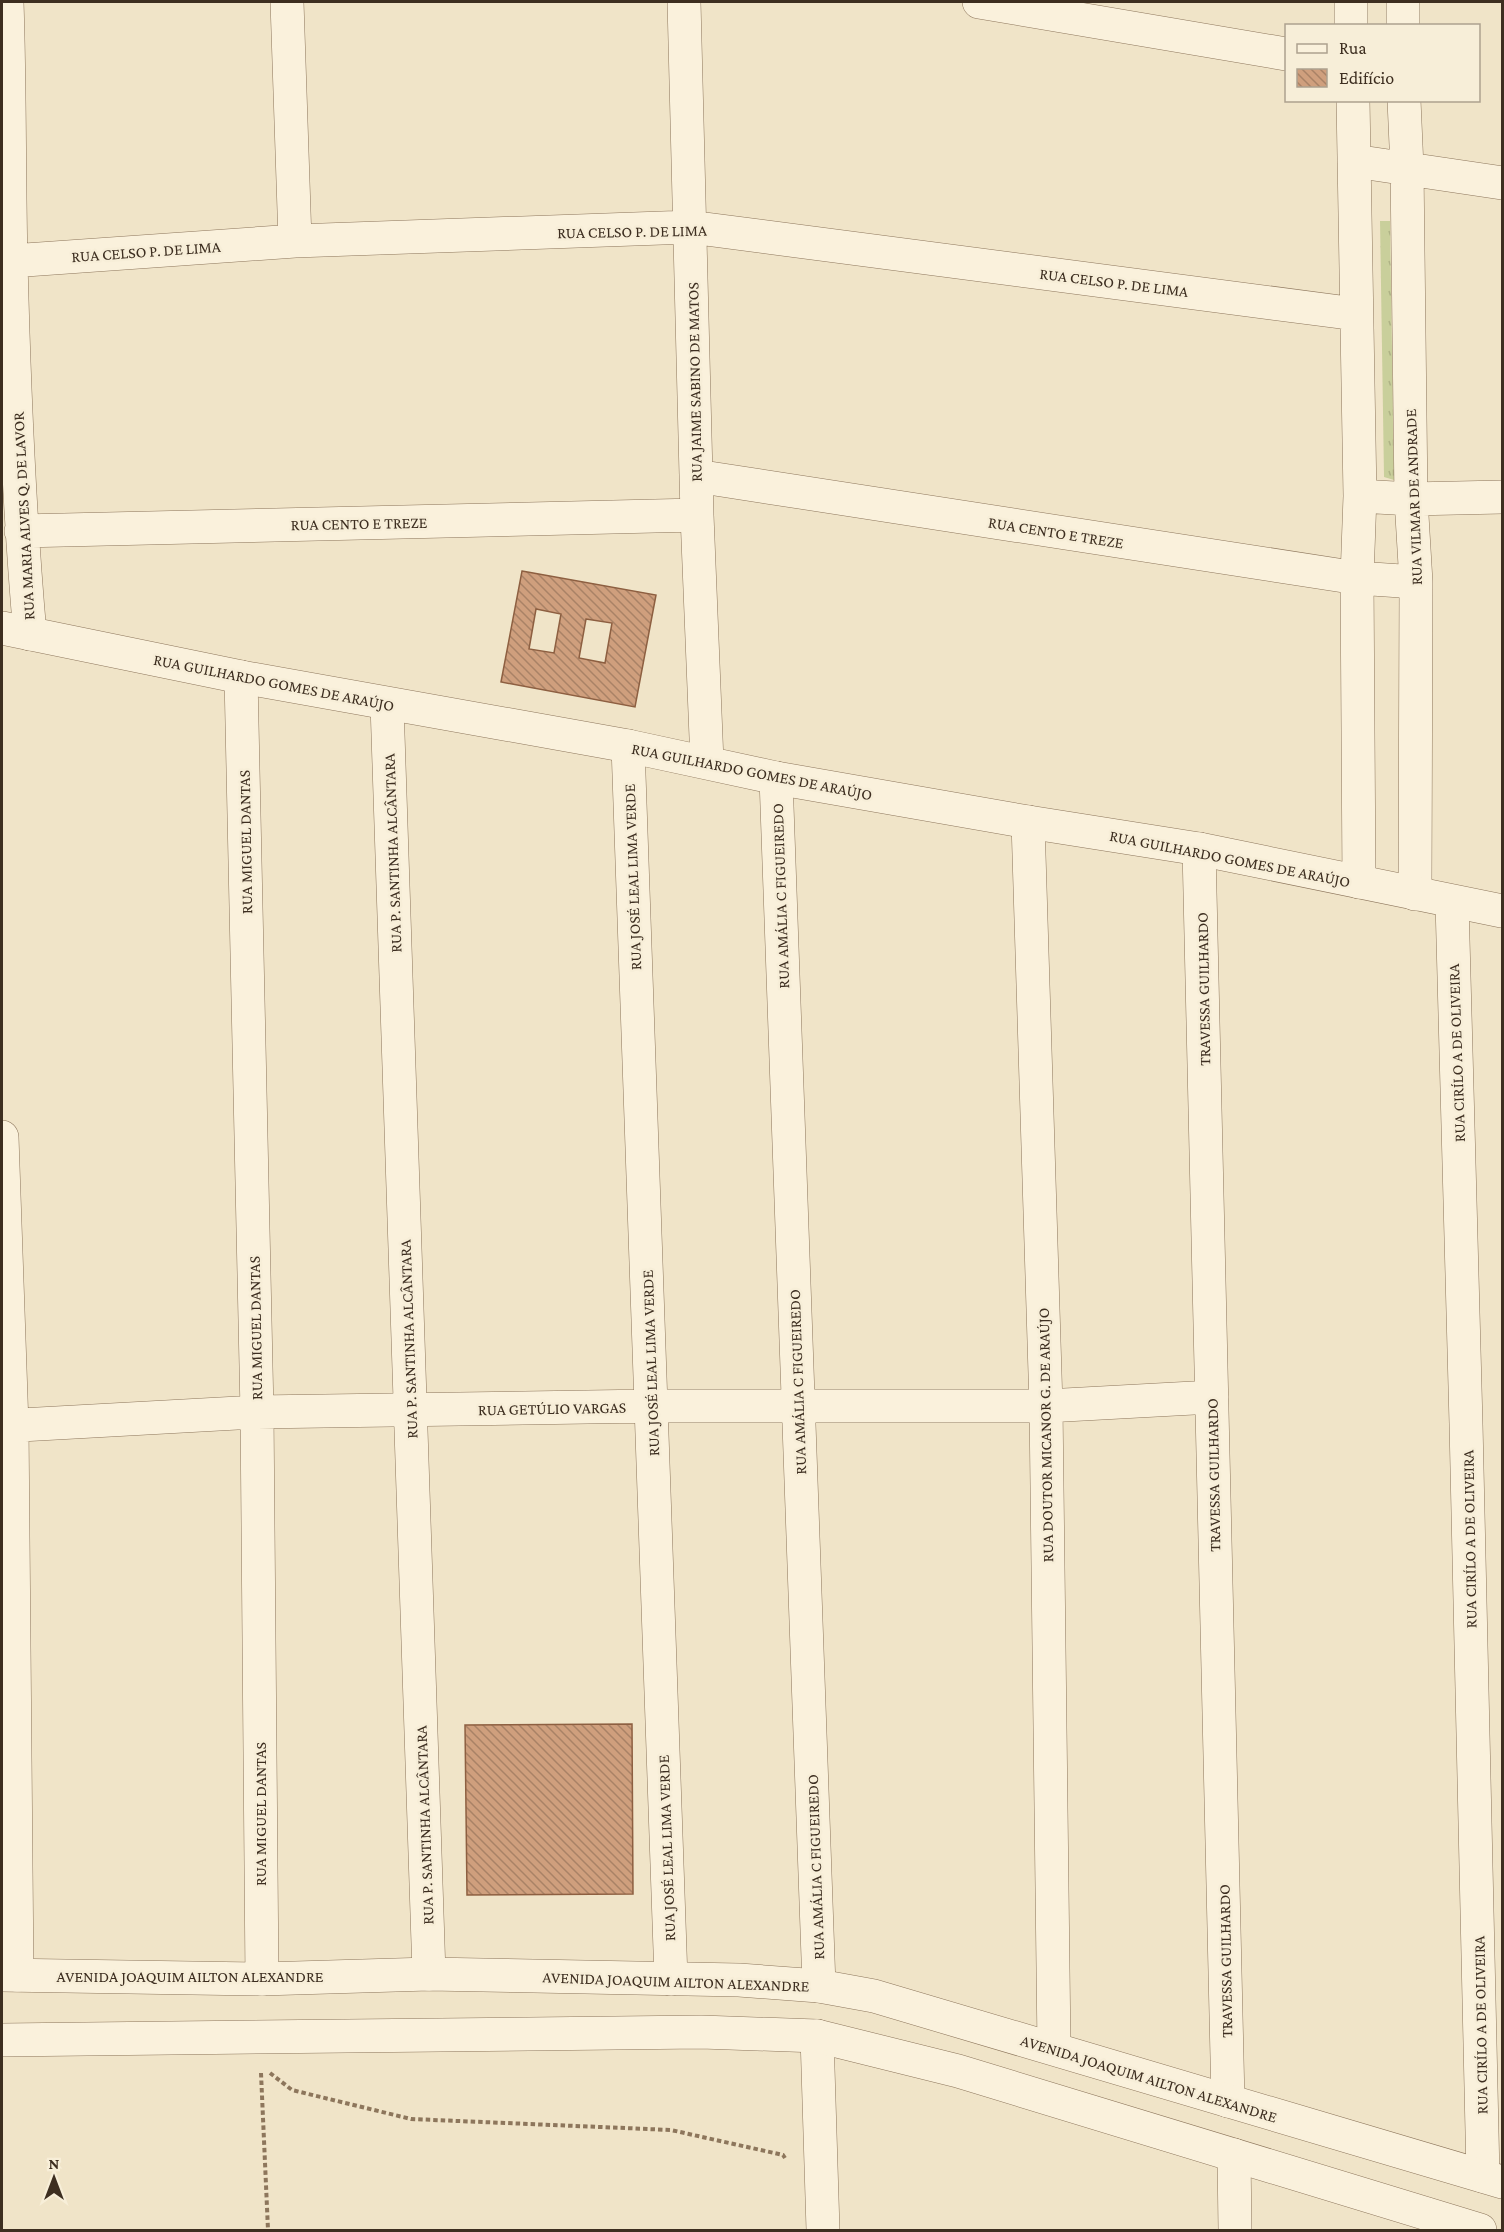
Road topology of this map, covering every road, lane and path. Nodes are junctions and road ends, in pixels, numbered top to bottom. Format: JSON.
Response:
{"nodes":[{"id":1,"x":7,"y":2,"type":"edge"},
{"id":2,"x":287,"y":2,"type":"edge"},
{"id":3,"x":684,"y":2,"type":"edge"},
{"id":4,"x":979,"y":2,"type":"edge"},
{"id":5,"x":1351,"y":2,"type":"edge"},
{"id":6,"x":1403,"y":2,"type":"edge"},
{"id":7,"x":1351,"y":24,"type":"edge"},
{"id":8,"x":1403,"y":24,"type":"edge"},
{"id":9,"x":1285,"y":54,"type":"edge"},
{"id":10,"x":1353,"y":102,"type":"edge"},
{"id":11,"x":1404,"y":102,"type":"edge"},
{"id":12,"x":6,"y":103,"type":"edge"},
{"id":13,"x":1354,"y":160,"type":"junction"},
{"id":14,"x":1407,"y":168,"type":"junction"},
{"id":15,"x":1503,"y":183,"type":"edge"},
{"id":16,"x":690,"y":227,"type":"junction"},
{"id":17,"x":295,"y":241,"type":"junction"},
{"id":18,"x":11,"y":261,"type":"junction"},
{"id":19,"x":1356,"y":314,"type":"junction"},
{"id":20,"x":696,"y":476,"type":"junction"},
{"id":21,"x":1360,"y":496,"type":"junction"},
{"id":22,"x":1503,"y":497,"type":"edge"},
{"id":23,"x":1411,"y":500,"type":"junction"},
{"id":24,"x":697,"y":515,"type":"junction"},
{"id":25,"x":21,"y":531,"type":"junction"},
{"id":26,"x":1358,"y":578,"type":"junction"},
{"id":27,"x":1416,"y":582,"type":"junction"},
{"id":28,"x":16,"y":631,"type":"edge"},
{"id":29,"x":241,"y":677,"type":"junction"},
{"id":30,"x":387,"y":704,"type":"junction"},
{"id":31,"x":628,"y":746,"type":"junction"},
{"id":32,"x":707,"y":762,"type":"junction"},
{"id":33,"x":776,"y":778,"type":"junction"},
{"id":34,"x":1028,"y":822,"type":"junction"},
{"id":35,"x":1199,"y":849,"type":"junction"},
{"id":36,"x":1359,"y":882,"type":"junction"},
{"id":37,"x":1415,"y":894,"type":"junction"},
{"id":38,"x":1452,"y":902,"type":"junction"},
{"id":39,"x":1503,"y":911,"type":"edge"},
{"id":40,"x":2,"y":1137,"type":"edge"},
{"id":41,"x":1212,"y":1397,"type":"junction"},
{"id":42,"x":798,"y":1405,"type":"junction"},
{"id":43,"x":651,"y":1406,"type":"junction"},
{"id":44,"x":1046,"y":1406,"type":"junction"},
{"id":45,"x":411,"y":1410,"type":"junction"},
{"id":46,"x":257,"y":1412,"type":"junction"},
{"id":47,"x":7,"y":1426,"type":"edge"},
{"id":48,"x":429,"y":1974,"type":"junction"},
{"id":49,"x":9,"y":1975,"type":"edge"},
{"id":50,"x":262,"y":1979,"type":"junction"},
{"id":51,"x":671,"y":1979,"type":"junction"},
{"id":52,"x":819,"y":1986,"type":"junction"},
{"id":53,"x":1491,"y":2022,"type":"edge"},
{"id":54,"x":260,"y":2036,"type":"junction"},
{"id":55,"x":817,"y":2036,"type":"junction"},
{"id":56,"x":2,"y":2040,"type":"edge"},
{"id":57,"x":1054,"y":2048,"type":"junction"},
{"id":58,"x":1228,"y":2101,"type":"junction"},
{"id":59,"x":1234,"y":2155,"type":"junction"},
{"id":60,"x":788,"y":2164,"type":"dead end"},
{"id":61,"x":1493,"y":2179,"type":"edge"},
{"id":62,"x":268,"y":2230,"type":"edge"},
{"id":63,"x":823,"y":2230,"type":"edge"},
{"id":64,"x":1235,"y":2230,"type":"edge"},
{"id":65,"x":1480,"y":2230,"type":"edge"}],
"edges":[{"from":1,"to":12,"type":"street","name":"RUA MARIA ALVES Q. DE LAVOR"},
{"from":2,"to":17,"type":"street"},
{"from":3,"to":16,"type":"street","name":"RUA JAIME SABINO DE MATOS"},
{"from":4,"to":9,"type":"street"},
{"from":5,"to":7,"type":"street"},
{"from":6,"to":8,"type":"street"},
{"from":10,"to":13,"type":"street"},
{"from":11,"to":14,"type":"street","name":"RUA VILMAR DE ANDRADE"},
{"from":12,"to":18,"type":"street","name":"RUA MARIA ALVES Q. DE LAVOR"},
{"from":13,"to":14,"type":"street"},
{"from":13,"to":19,"type":"street"},
{"from":14,"to":15,"type":"street"},
{"from":14,"to":23,"type":"street","name":"RUA VILMAR DE ANDRADE"},
{"from":16,"to":17,"type":"street","name":"RUA CELSO P. DE LIMA"},
{"from":16,"to":19,"type":"street","name":"RUA CELSO P. DE LIMA"},
{"from":16,"to":20,"type":"street","name":"RUA JAIME SABINO DE MATOS"},
{"from":17,"to":18,"type":"street","name":"RUA CELSO P. DE LIMA"},
{"from":18,"to":25,"type":"street","name":"RUA MARIA ALVES Q. DE LAVOR"},
{"from":19,"to":21,"type":"street"},
{"from":20,"to":24,"type":"street","name":"RUA JAIME SABINO DE MATOS"},
{"from":20,"to":26,"type":"street","name":"RUA CENTO E TREZE"},
{"from":21,"to":23,"type":"street"},
{"from":21,"to":26,"type":"street"},
{"from":22,"to":23,"type":"street"},
{"from":23,"to":27,"type":"street","name":"RUA VILMAR DE ANDRADE"},
{"from":24,"to":25,"type":"street","name":"RUA CENTO E TREZE"},
{"from":24,"to":32,"type":"street","name":"RUA JAIME SABINO DE MATOS"},
{"from":25,"to":28,"type":"street","name":"RUA MARIA ALVES Q. DE LAVOR"},
{"from":26,"to":27,"type":"street","name":"RUA CENTO E TREZE"},
{"from":26,"to":36,"type":"street"},
{"from":27,"to":37,"type":"street","name":"RUA VILMAR DE ANDRADE"},
{"from":28,"to":29,"type":"street","name":"RUA GUILHARDO GOMES DE ARAÚJO"},
{"from":29,"to":30,"type":"street","name":"RUA GUILHARDO GOMES DE ARAÚJO"},
{"from":29,"to":46,"type":"street","name":"RUA MIGUEL DANTAS"},
{"from":30,"to":31,"type":"street","name":"RUA GUILHARDO GOMES DE ARAÚJO"},
{"from":30,"to":45,"type":"street","name":"RUA P. SANTINHA ALCÂNTARA"},
{"from":31,"to":32,"type":"street","name":"RUA GUILHARDO GOMES DE ARAÚJO"},
{"from":31,"to":43,"type":"street","name":"RUA JOSÉ LEAL LIMA VERDE"},
{"from":32,"to":33,"type":"street","name":"RUA GUILHARDO GOMES DE ARAÚJO"},
{"from":33,"to":34,"type":"street","name":"RUA GUILHARDO GOMES DE ARAÚJO"},
{"from":33,"to":42,"type":"street","name":"RUA AMÁLIA C FIGUEIREDO"},
{"from":34,"to":35,"type":"street","name":"RUA GUILHARDO GOMES DE ARAÚJO"},
{"from":34,"to":44,"type":"street","name":"RUA DOUTOR MICANOR G. DE ARAÚJO"},
{"from":35,"to":36,"type":"street","name":"RUA GUILHARDO GOMES DE ARAÚJO"},
{"from":35,"to":41,"type":"street","name":"TRAVESSA GUILHARDO"},
{"from":36,"to":37,"type":"street","name":"RUA GUILHARDO GOMES DE ARAÚJO"},
{"from":37,"to":38,"type":"street","name":"RUA GUILHARDO GOMES DE ARAÚJO"},
{"from":38,"to":39,"type":"street","name":"RUA GUILHARDO GOMES DE ARAÚJO"},
{"from":38,"to":53,"type":"street","name":"RUA CIRÍLO A DE OLIVEIRA"},
{"from":40,"to":47,"type":"street"},
{"from":41,"to":44,"type":"street","name":"RUA GETÚLIO VARGAS"},
{"from":41,"to":58,"type":"street","name":"TRAVESSA GUILHARDO"},
{"from":42,"to":43,"type":"street","name":"RUA GETÚLIO VARGAS"},
{"from":42,"to":44,"type":"street","name":"RUA GETÚLIO VARGAS"},
{"from":42,"to":52,"type":"street","name":"RUA AMÁLIA C FIGUEIREDO"},
{"from":43,"to":45,"type":"street","name":"RUA GETÚLIO VARGAS"},
{"from":43,"to":51,"type":"street","name":"RUA JOSÉ LEAL LIMA VERDE"},
{"from":44,"to":57,"type":"street","name":"RUA DOUTOR MICANOR G. DE ARAÚJO"},
{"from":45,"to":46,"type":"street","name":"RUA GETÚLIO VARGAS"},
{"from":45,"to":48,"type":"street","name":"RUA P. SANTINHA ALCÂNTARA"},
{"from":46,"to":47,"type":"street","name":"RUA GETÚLIO VARGAS"},
{"from":46,"to":50,"type":"street","name":"RUA MIGUEL DANTAS"},
{"from":47,"to":49,"type":"street"},
{"from":48,"to":50,"type":"street","name":"AVENIDA JOAQUIM AILTON ALEXANDRE"},
{"from":48,"to":51,"type":"street","name":"AVENIDA JOAQUIM AILTON ALEXANDRE"},
{"from":49,"to":50,"type":"street","name":"AVENIDA JOAQUIM AILTON ALEXANDRE"},
{"from":51,"to":52,"type":"street","name":"AVENIDA JOAQUIM AILTON ALEXANDRE"},
{"from":52,"to":57,"type":"street","name":"AVENIDA JOAQUIM AILTON ALEXANDRE"},
{"from":53,"to":61,"type":"street","name":"RUA CIRÍLO A DE OLIVEIRA"},
{"from":54,"to":55,"type":"street"},
{"from":54,"to":56,"type":"street"},
{"from":54,"to":60,"type":"path"},
{"from":54,"to":62,"type":"path"},
{"from":55,"to":59,"type":"street"},
{"from":55,"to":63,"type":"street"},
{"from":57,"to":58,"type":"street","name":"AVENIDA JOAQUIM AILTON ALEXANDRE"},
{"from":58,"to":61,"type":"street","name":"AVENIDA JOAQUIM AILTON ALEXANDRE"},
{"from":59,"to":64,"type":"street"},
{"from":59,"to":65,"type":"street"}]}
